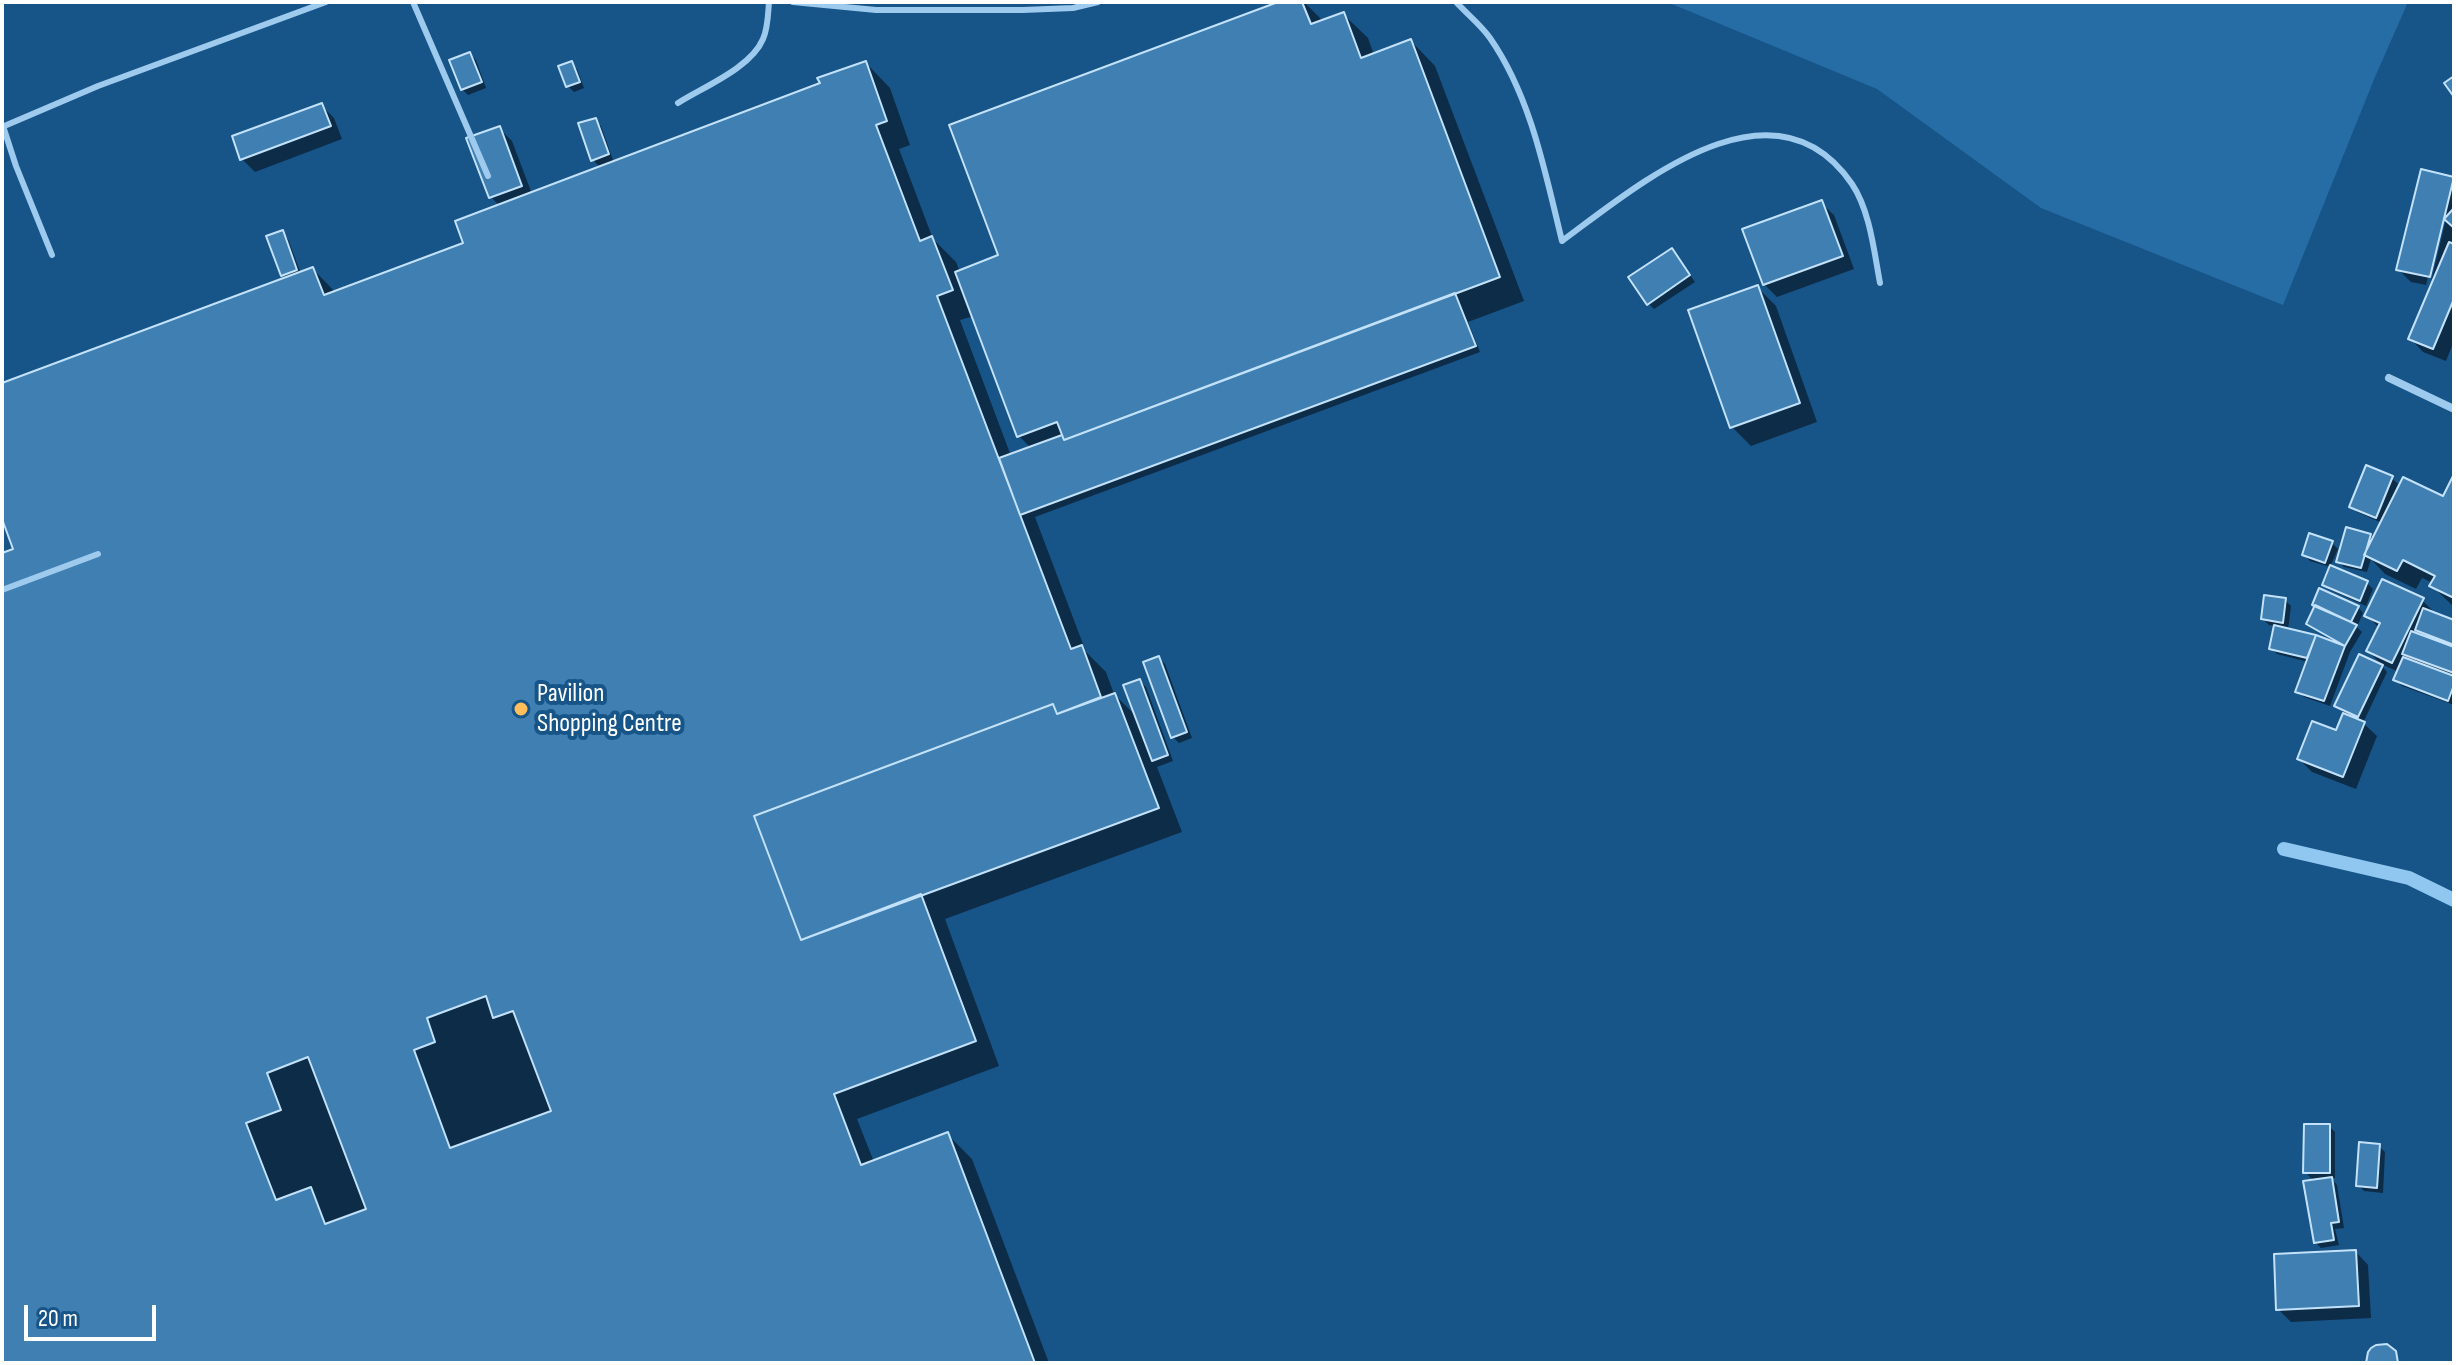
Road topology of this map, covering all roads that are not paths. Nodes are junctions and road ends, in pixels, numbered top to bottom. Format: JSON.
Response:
{"nodes":[{"id":1,"x":326,"y":2,"type":"edge"},
{"id":2,"x":413,"y":2,"type":"edge"},
{"id":3,"x":769,"y":2,"type":"edge"},
{"id":4,"x":793,"y":2,"type":"edge"},
{"id":5,"x":1098,"y":2,"type":"edge"},
{"id":6,"x":1456,"y":2,"type":"edge"},
{"id":7,"x":678,"y":103,"type":"dead end"},
{"id":8,"x":2,"y":126,"type":"edge"},
{"id":9,"x":488,"y":176,"type":"dead end"},
{"id":10,"x":52,"y":255,"type":"dead end"},
{"id":11,"x":1880,"y":283,"type":"dead end"},
{"id":12,"x":2389,"y":378,"type":"dead end"},
{"id":13,"x":2454,"y":409,"type":"edge"},
{"id":14,"x":98,"y":554,"type":"dead end"},
{"id":15,"x":2,"y":590,"type":"edge"}],
"edges":[{"from":1,"to":8,"type":"lane"},
{"from":2,"to":9,"type":"lane"},
{"from":3,"to":7,"type":"lane"},
{"from":4,"to":5,"type":"lane"},
{"from":6,"to":11,"type":"lane"},
{"from":8,"to":10,"type":"lane"},
{"from":12,"to":13,"type":"street"},
{"from":14,"to":15,"type":"lane"}]}
